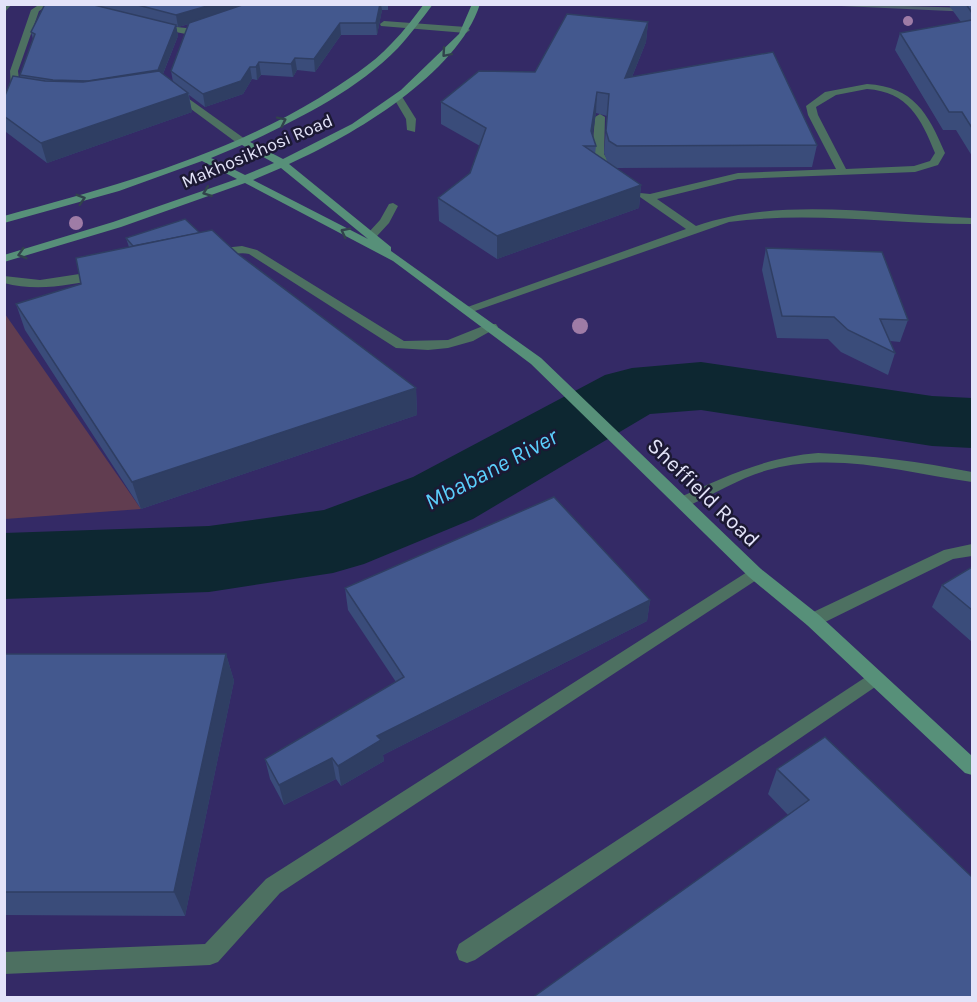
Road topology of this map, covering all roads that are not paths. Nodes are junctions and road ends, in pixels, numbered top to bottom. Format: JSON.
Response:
{"nodes":[{"id":1,"x":8,"y":4,"type":"edge"},
{"id":2,"x":48,"y":4,"type":"edge"},
{"id":3,"x":429,"y":4,"type":"edge"},
{"id":4,"x":476,"y":4,"type":"edge"},
{"id":5,"x":4,"y":11,"type":"edge"},
{"id":6,"x":214,"y":23,"type":"edge"},
{"id":7,"x":384,"y":24,"type":"dead end"},
{"id":8,"x":414,"y":25,"type":"junction"},
{"id":9,"x":153,"y":26,"type":"edge"},
{"id":10,"x":466,"y":30,"type":"junction"},
{"id":11,"x":186,"y":32,"type":"junction"},
{"id":12,"x":182,"y":42,"type":"edge"},
{"id":13,"x":166,"y":86,"type":"edge"},
{"id":14,"x":35,"y":96,"type":"edge"},
{"id":15,"x":398,"y":97,"type":"junction"},
{"id":16,"x":600,"y":117,"type":"edge"},
{"id":17,"x":412,"y":129,"type":"dead end"},
{"id":18,"x":241,"y":141,"type":"junction"},
{"id":19,"x":204,"y":158,"type":"junction"},
{"id":20,"x":280,"y":162,"type":"junction"},
{"id":21,"x":843,"y":172,"type":"junction"},
{"id":22,"x":242,"y":179,"type":"junction"},
{"id":23,"x":620,"y":179,"type":"edge"},
{"id":24,"x":634,"y":188,"type":"edge"},
{"id":25,"x":648,"y":198,"type":"junction"},
{"id":26,"x":393,"y":206,"type":"dead end"},
{"id":27,"x":4,"y":220,"type":"edge"},
{"id":28,"x":972,"y":221,"type":"edge"},
{"id":29,"x":696,"y":231,"type":"junction"},
{"id":30,"x":373,"y":234,"type":"junction"},
{"id":31,"x":203,"y":254,"type":"edge"},
{"id":32,"x":4,"y":259,"type":"edge"},
{"id":33,"x":397,"y":259,"type":"junction"},
{"id":34,"x":115,"y":272,"type":"edge"},
{"id":35,"x":4,"y":279,"type":"edge"},
{"id":36,"x":468,"y":309,"type":"junction"},
{"id":37,"x":492,"y":327,"type":"junction"},
{"id":38,"x":972,"y":477,"type":"edge"},
{"id":39,"x":683,"y":502,"type":"junction"},
{"id":40,"x":972,"y":550,"type":"edge"},
{"id":41,"x":755,"y":573,"type":"junction"},
{"id":42,"x":813,"y":620,"type":"junction"},
{"id":43,"x":875,"y":678,"type":"junction"},
{"id":44,"x":972,"y":767,"type":"edge"},
{"id":45,"x":467,"y":952,"type":"dead end"},
{"id":46,"x":4,"y":963,"type":"edge"}],
"edges":[{"from":1,"to":5,"type":"lane"},
{"from":2,"to":14,"type":"lane"},
{"from":3,"to":8,"type":"main road","name":"Makhosikhosi Road"},
{"from":4,"to":10,"type":"main road","name":"Makhosikhosi Road"},
{"from":6,"to":11,"type":"lane"},
{"from":7,"to":8,"type":"lane"},
{"from":8,"to":10,"type":"lane"},
{"from":18,"to":8,"type":"main road","name":"Makhosikhosi Road","one_way":true},
{"from":9,"to":11,"type":"lane"},
{"from":10,"to":15,"type":"main road","name":"Makhosikhosi Road","one_way":true},
{"from":11,"to":12,"type":"lane"},
{"from":13,"to":18,"type":"lane"},
{"from":15,"to":17,"type":"lane"},
{"from":15,"to":20,"type":"main road","name":"Makhosikhosi Road"},
{"from":16,"to":23,"type":"lane"},
{"from":18,"to":19,"type":"main road","name":"Makhosikhosi Road"},
{"from":18,"to":20,"type":"main road","name":"Sheffield Road"},
{"from":19,"to":22,"type":"main road","name":"Sheffield Road"},
{"from":27,"to":19,"type":"main road","name":"Makhosikhosi Road","one_way":true},
{"from":20,"to":22,"type":"main road","name":"Makhosikhosi Road"},
{"from":20,"to":30,"type":"main road","name":"Sheffield Road"},
{"from":21,"to":21,"type":"lane"},
{"from":21,"to":25,"type":"lane"},
{"from":22,"to":32,"type":"main road","name":"Makhosikhosi Road","one_way":true},
{"from":33,"to":22,"type":"main road","name":"Sheffield Road","one_way":true},
{"from":24,"to":25,"type":"lane"},
{"from":25,"to":29,"type":"lane"},
{"from":26,"to":30,"type":"lane"},
{"from":28,"to":29,"type":"lane"},
{"from":29,"to":36,"type":"lane"},
{"from":30,"to":33,"type":"main road","name":"Sheffield Road"},
{"from":31,"to":37,"type":"lane"},
{"from":33,"to":36,"type":"main road","name":"Sheffield Road"},
{"from":34,"to":35,"type":"lane"},
{"from":36,"to":37,"type":"main road","name":"Sheffield Road"},
{"from":37,"to":39,"type":"main road","name":"Sheffield Road"},
{"from":38,"to":39,"type":"lane"},
{"from":39,"to":41,"type":"main road","name":"Sheffield Road"},
{"from":40,"to":42,"type":"lane"},
{"from":41,"to":42,"type":"main road","name":"Sheffield Road"},
{"from":41,"to":46,"type":"lane"},
{"from":42,"to":43,"type":"main road","name":"Sheffield Road"},
{"from":43,"to":44,"type":"main road","name":"Sheffield Road"},
{"from":43,"to":45,"type":"lane"}]}
